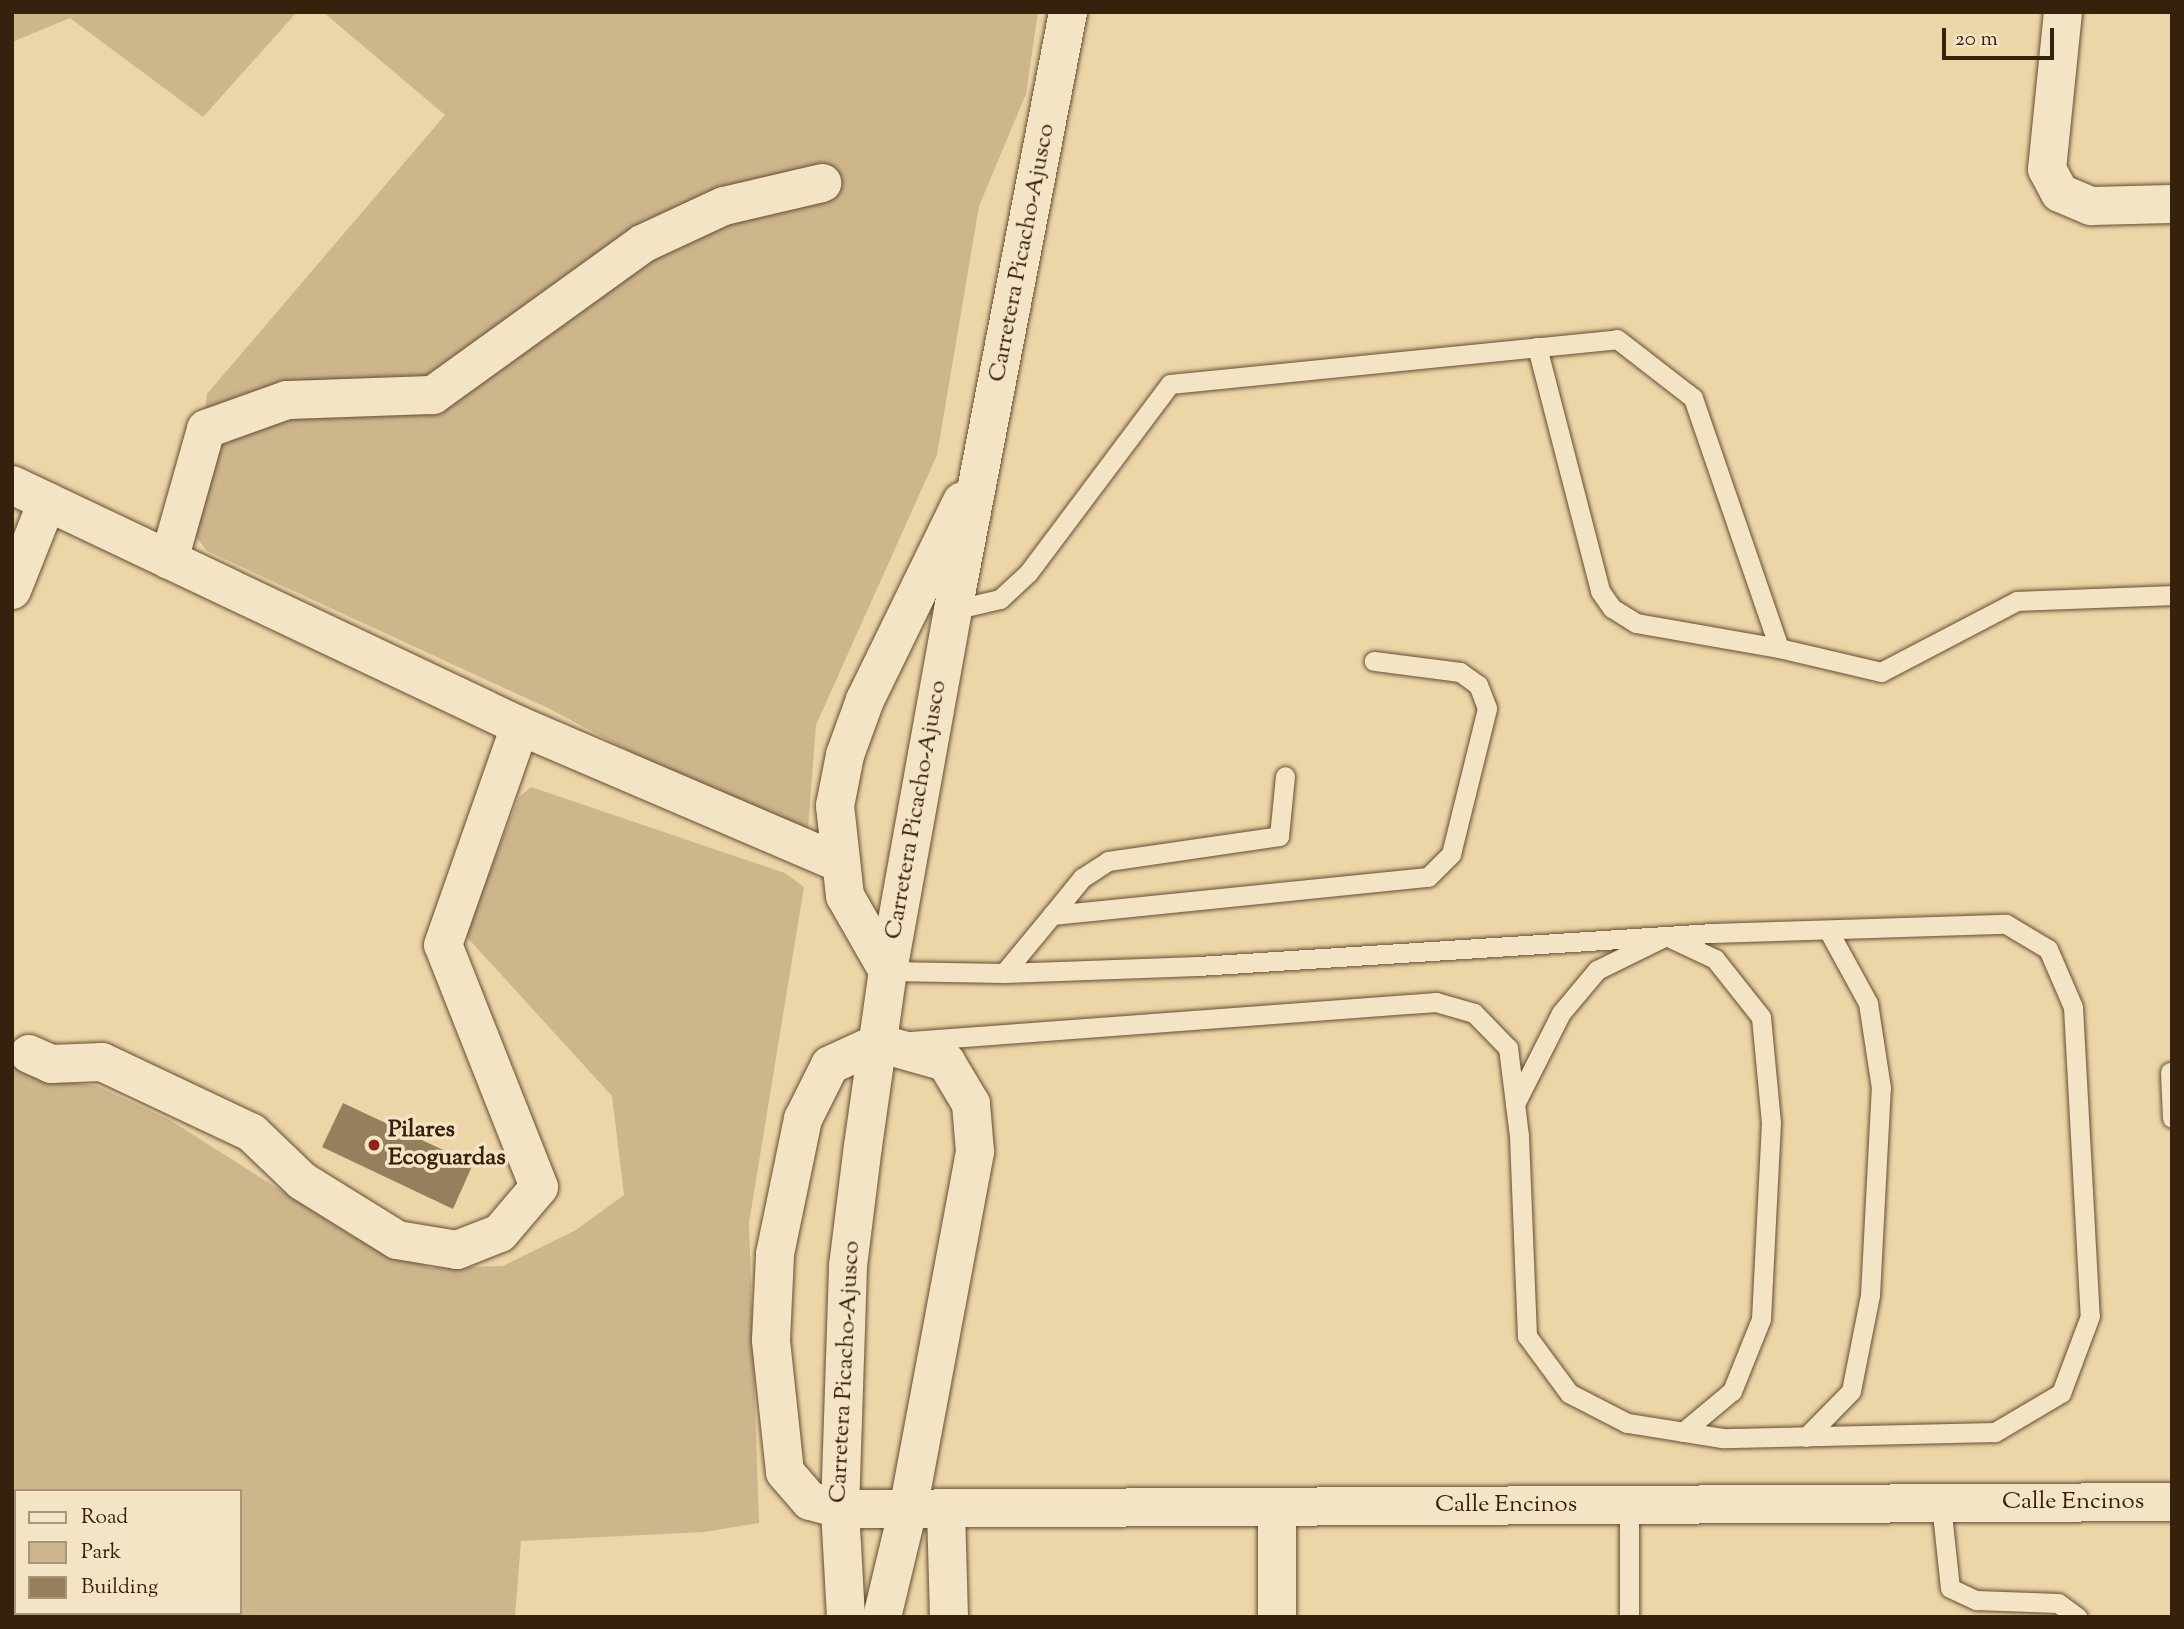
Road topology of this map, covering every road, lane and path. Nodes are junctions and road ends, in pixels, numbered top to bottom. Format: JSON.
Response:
{"nodes":[{"id":1,"x":1068,"y":12,"type":"edge"},
{"id":2,"x":2063,"y":12,"type":"edge"},
{"id":3,"x":822,"y":183,"type":"dead end"},
{"id":4,"x":2172,"y":204,"type":"edge"},
{"id":5,"x":1537,"y":347,"type":"junction"},
{"id":6,"x":981,"y":466,"type":"junction"},
{"id":7,"x":12,"y":485,"type":"edge"},
{"id":8,"x":47,"y":502,"type":"junction"},
{"id":9,"x":169,"y":560,"type":"junction"},
{"id":10,"x":12,"y":590,"type":"edge"},
{"id":11,"x":2172,"y":595,"type":"edge"},
{"id":12,"x":953,"y":610,"type":"junction"},
{"id":13,"x":1779,"y":648,"type":"junction"},
{"id":14,"x":1374,"y":661,"type":"dead end"},
{"id":15,"x":520,"y":726,"type":"junction"},
{"id":16,"x":1285,"y":776,"type":"dead end"},
{"id":17,"x":837,"y":862,"type":"junction"},
{"id":18,"x":1052,"y":915,"type":"junction"},
{"id":19,"x":1828,"y":930,"type":"junction"},
{"id":20,"x":1665,"y":936,"type":"junction"},
{"id":21,"x":888,"y":971,"type":"junction"},
{"id":22,"x":1004,"y":973,"type":"junction"},
{"id":23,"x":878,"y":1043,"type":"junction"},
{"id":24,"x":29,"y":1054,"type":"dead end"},
{"id":25,"x":2170,"y":1072,"type":"edge"},
{"id":26,"x":1515,"y":1105,"type":"junction"},
{"id":27,"x":2172,"y":1118,"type":"edge"},
{"id":28,"x":1683,"y":1432,"type":"junction"},
{"id":29,"x":1806,"y":1437,"type":"junction"},
{"id":30,"x":2172,"y":1502,"type":"edge"},
{"id":31,"x":1941,"y":1504,"type":"junction"},
{"id":32,"x":1629,"y":1506,"type":"junction"},
{"id":33,"x":1277,"y":1508,"type":"junction"},
{"id":34,"x":908,"y":1509,"type":"junction"},
{"id":35,"x":840,"y":1510,"type":"junction"},
{"id":36,"x":946,"y":1510,"type":"junction"},
{"id":37,"x":846,"y":1617,"type":"edge"},
{"id":38,"x":882,"y":1617,"type":"edge"},
{"id":39,"x":949,"y":1617,"type":"edge"},
{"id":40,"x":1277,"y":1617,"type":"edge"},
{"id":41,"x":1629,"y":1617,"type":"edge"},
{"id":42,"x":2077,"y":1617,"type":"edge"}],
"edges":[{"from":1,"to":6,"type":"street","name":"Carretera Picacho-Ajusco"},
{"from":2,"to":4,"type":"street"},
{"from":3,"to":9,"type":"street"},
{"from":5,"to":12,"type":"lane"},
{"from":5,"to":13,"type":"lane"},
{"from":5,"to":13,"type":"lane"},
{"from":6,"to":12,"type":"street","name":"Carretera Picacho-Ajusco"},
{"from":6,"to":17,"type":"street"},
{"from":7,"to":8,"type":"street"},
{"from":8,"to":9,"type":"street"},
{"from":8,"to":10,"type":"street"},
{"from":9,"to":15,"type":"street"},
{"from":11,"to":13,"type":"lane"},
{"from":12,"to":21,"type":"street","name":"Carretera Picacho-Ajusco"},
{"from":14,"to":18,"type":"lane"},
{"from":15,"to":17,"type":"street"},
{"from":15,"to":24,"type":"street"},
{"from":16,"to":18,"type":"lane"},
{"from":17,"to":21,"type":"street"},
{"from":18,"to":22,"type":"lane"},
{"from":19,"to":20,"type":"lane"},
{"from":19,"to":29,"type":"lane"},
{"from":19,"to":29,"type":"lane"},
{"from":20,"to":22,"type":"lane"},
{"from":20,"to":26,"type":"lane"},
{"from":20,"to":28,"type":"lane"},
{"from":21,"to":22,"type":"lane"},
{"from":21,"to":23,"type":"street","name":"Carretera Picacho-Ajusco"},
{"from":23,"to":26,"type":"lane"},
{"from":23,"to":34,"type":"street"},
{"from":23,"to":35,"type":"street","name":"Carretera Picacho-Ajusco"},
{"from":23,"to":35,"type":"street"},
{"from":25,"to":27,"type":"lane"},
{"from":26,"to":28,"type":"lane"},
{"from":28,"to":29,"type":"lane"},
{"from":30,"to":31,"type":"street","name":"Calle Encinos"},
{"from":31,"to":32,"type":"street","name":"Calle Encinos"},
{"from":31,"to":42,"type":"lane"},
{"from":32,"to":33,"type":"street","name":"Calle Encinos"},
{"from":32,"to":41,"type":"lane"},
{"from":33,"to":36,"type":"street","name":"Calle Encinos"},
{"from":33,"to":40,"type":"street"},
{"from":34,"to":35,"type":"street","name":"Calle Encinos"},
{"from":34,"to":36,"type":"street","name":"Calle Encinos"},
{"from":34,"to":38,"type":"street"},
{"from":35,"to":37,"type":"street","name":"Carretera Picacho-Ajusco"},
{"from":36,"to":39,"type":"street"}]}
